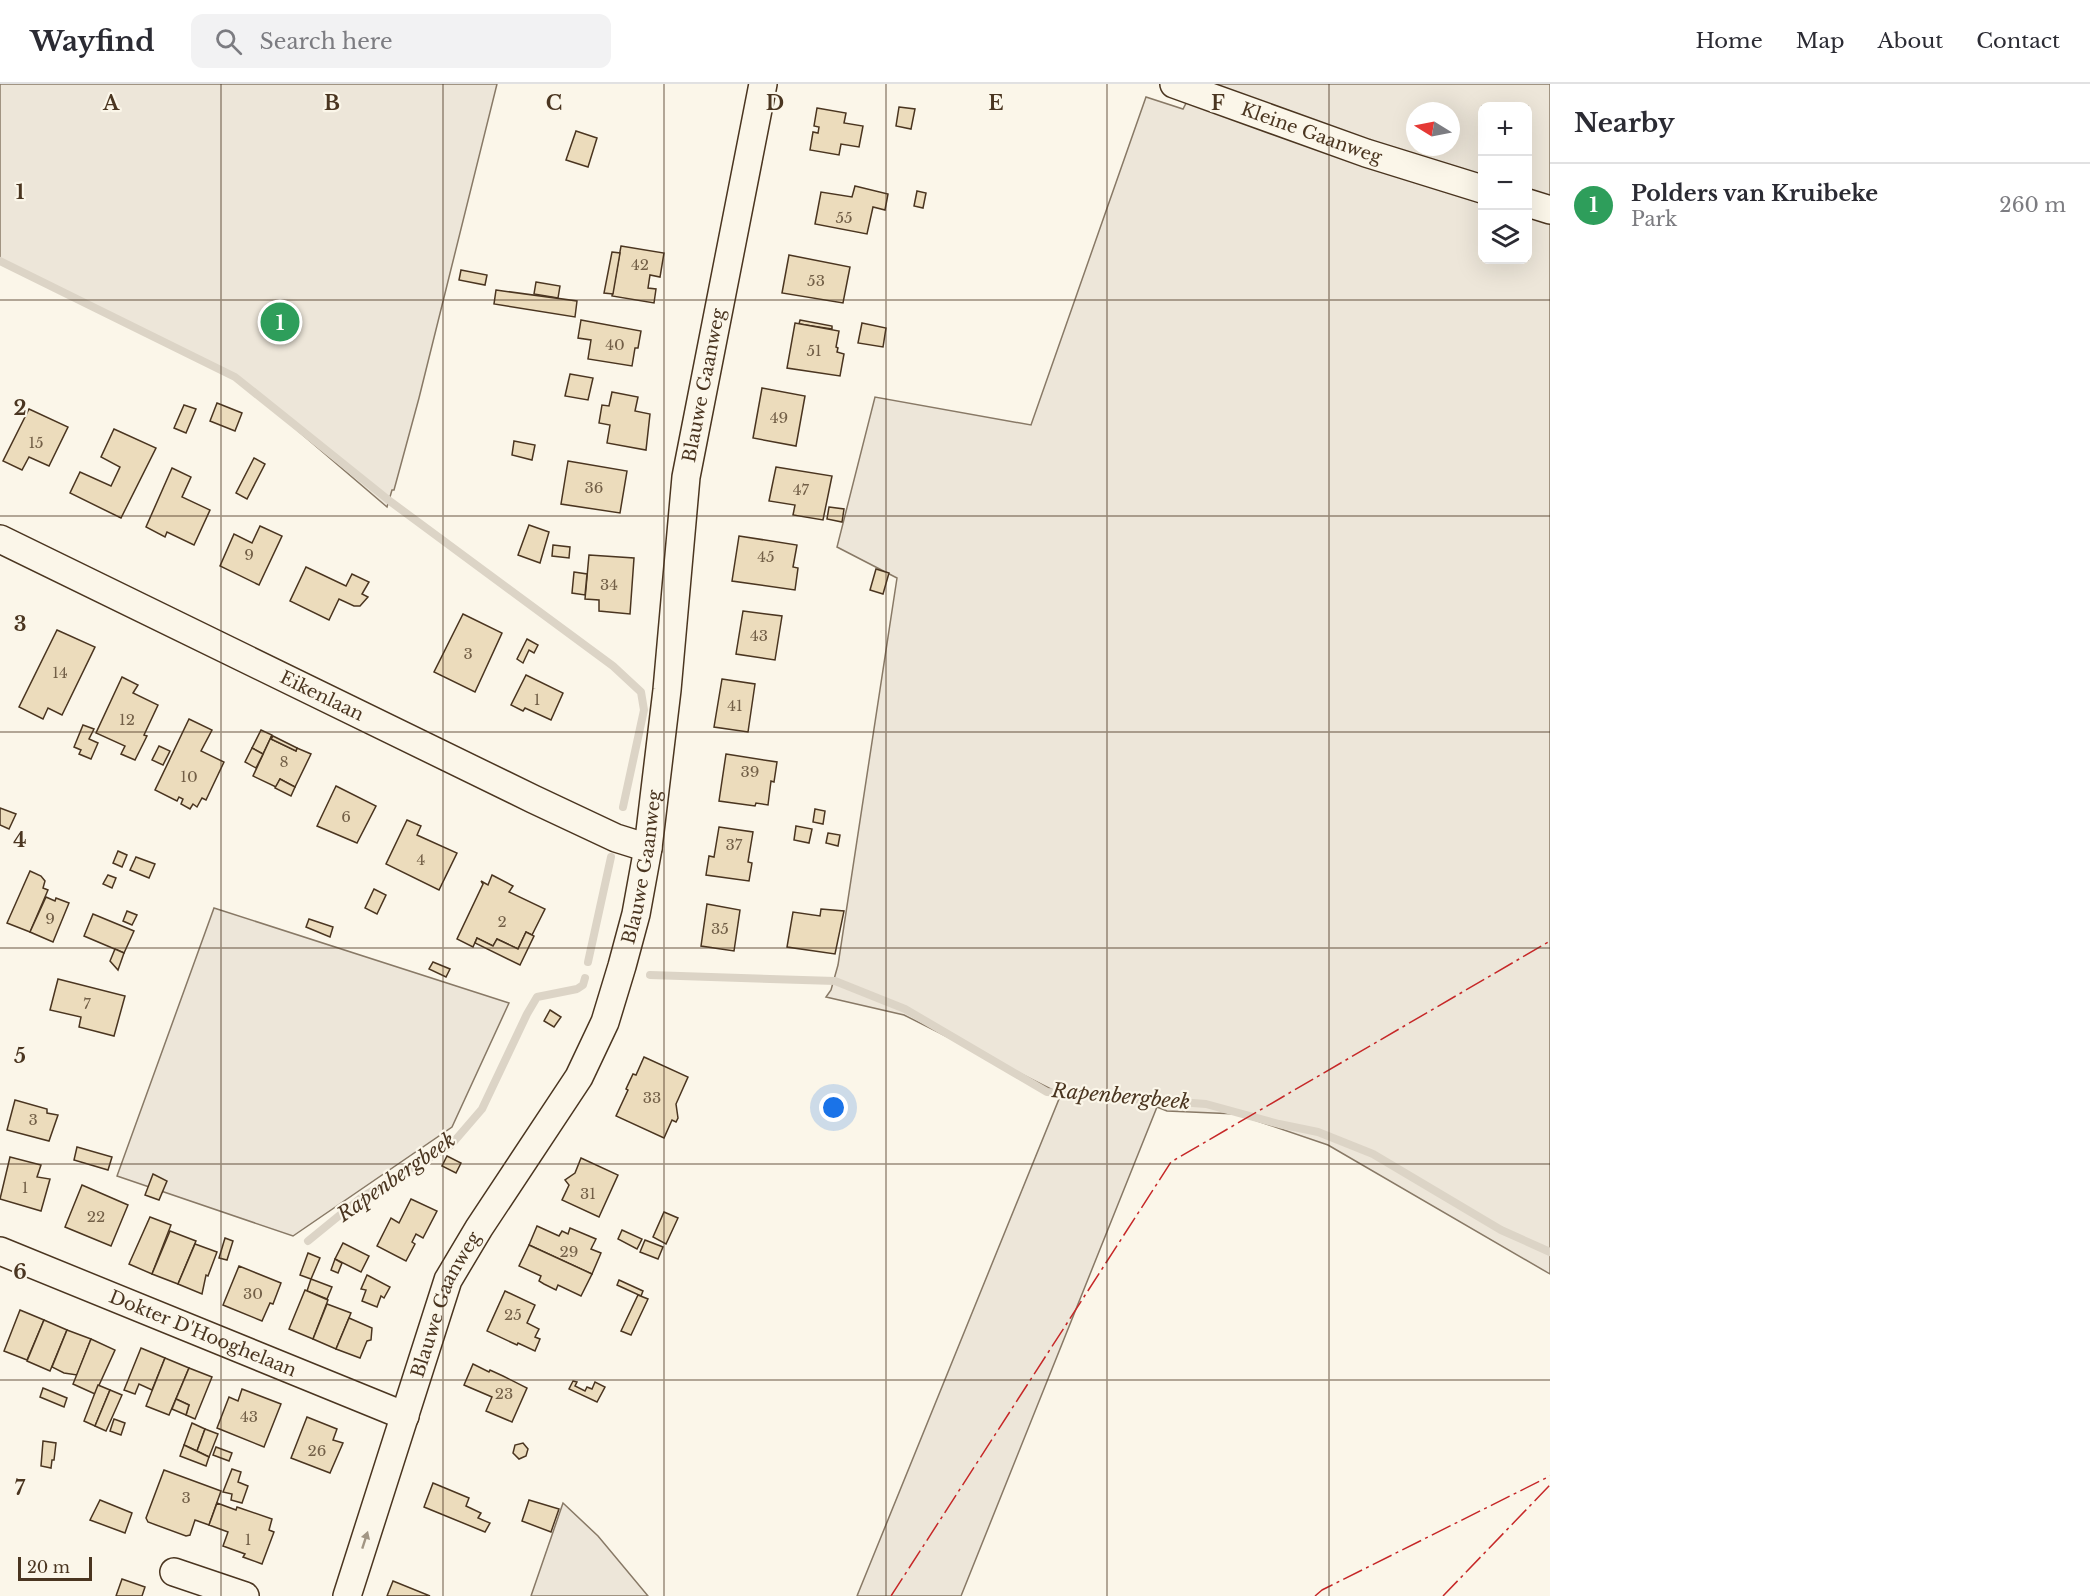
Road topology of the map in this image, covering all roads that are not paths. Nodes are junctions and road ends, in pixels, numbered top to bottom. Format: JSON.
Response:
{"nodes":[{"id":1,"x":764,"y":84,"type":"edge"},
{"id":2,"x":1174,"y":84,"type":"edge"},
{"id":3,"x":1478,"y":188,"type":"edge"},
{"id":4,"x":1532,"y":205,"type":"edge"},
{"id":5,"x":1550,"y":210,"type":"edge"},
{"id":6,"x":0,"y":539,"type":"edge"},
{"id":7,"x":648,"y":849,"type":"junction"},
{"id":8,"x":0,"y":1251,"type":"edge"},
{"id":9,"x":405,"y":1416,"type":"junction"},
{"id":10,"x":174,"y":1572,"type":"dead end"},
{"id":11,"x":244,"y":1596,"type":"edge"},
{"id":12,"x":347,"y":1596,"type":"edge"}],
"edges":[{"from":1,"to":7,"type":"street","name":"Blauwe Gaanweg"},
{"from":2,"to":3,"type":"street","name":"Kleine Gaanweg"},
{"from":4,"to":5,"type":"street"},
{"from":6,"to":7,"type":"street","name":"Eikenlaan"},
{"from":7,"to":9,"type":"street","name":"Blauwe Gaanweg"},
{"from":8,"to":9,"type":"street","name":"Dokter D'Hooghelaan"},
{"from":12,"to":9,"type":"street","name":"Blauwe Gaanweg","one_way":true},
{"from":10,"to":11,"type":"street"}]}
